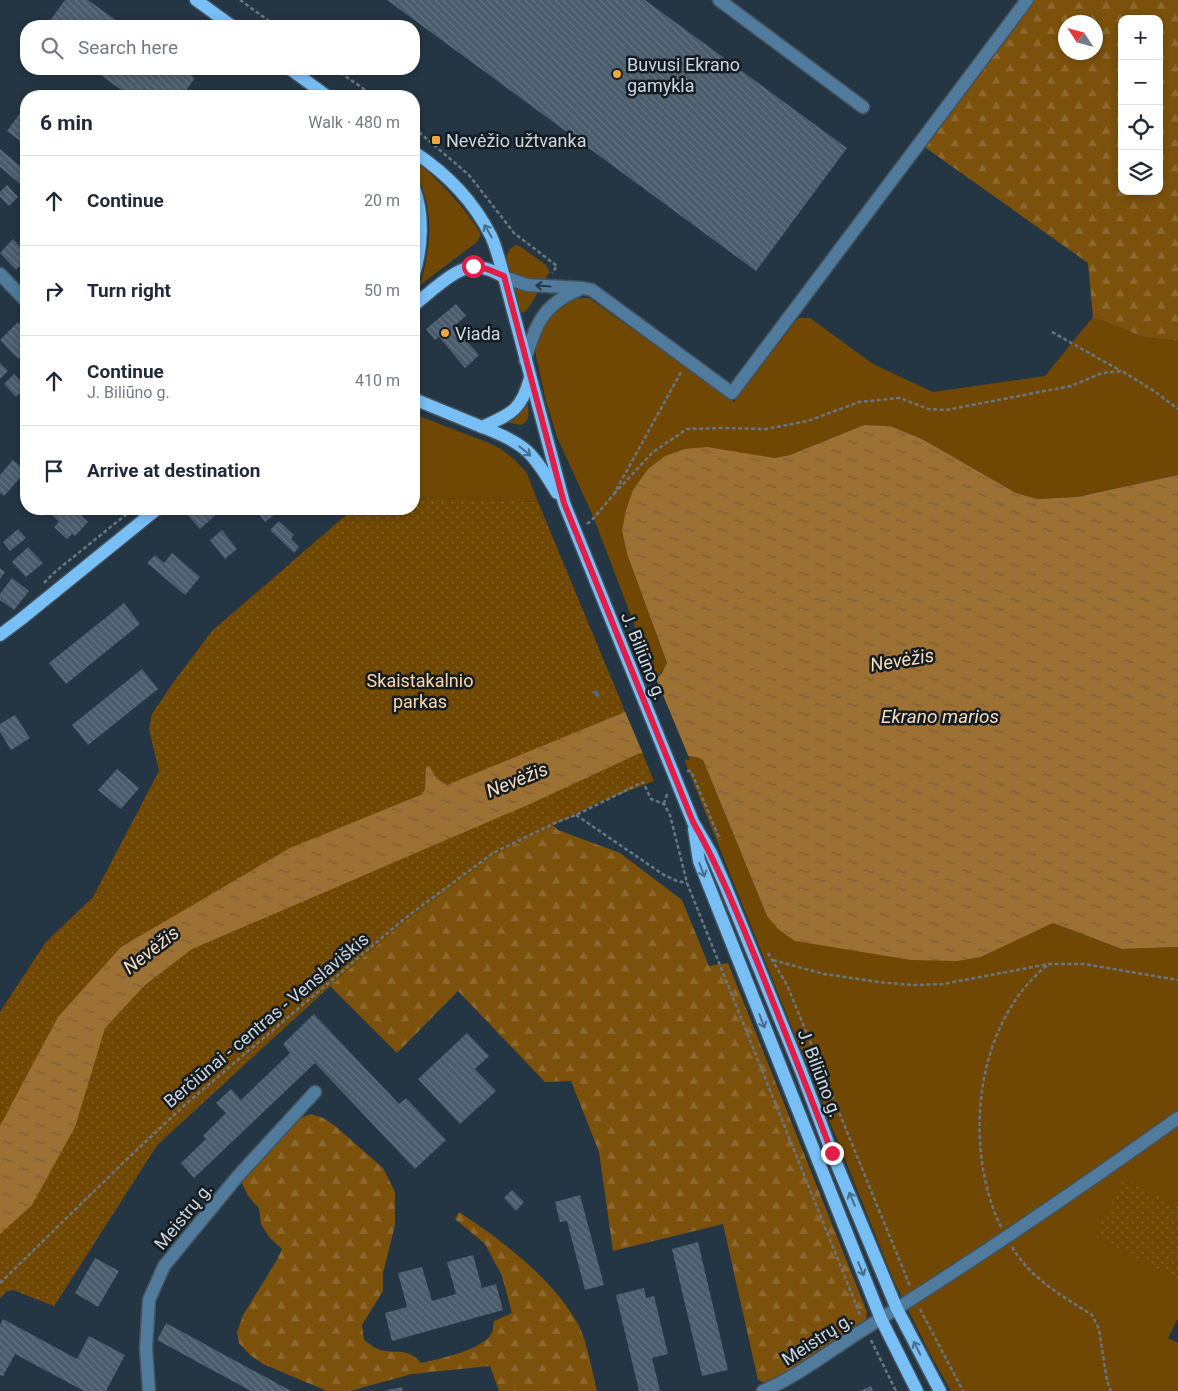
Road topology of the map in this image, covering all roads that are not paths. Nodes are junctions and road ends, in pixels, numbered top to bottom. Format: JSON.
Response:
{"nodes":[{"id":1,"x":196,"y":0,"type":"edge"},
{"id":2,"x":719,"y":0,"type":"edge"},
{"id":3,"x":1027,"y":0,"type":"edge"},
{"id":4,"x":224,"y":20,"type":"edge"},
{"id":5,"x":298,"y":75,"type":"edge"},
{"id":6,"x":319,"y":90,"type":"edge"},
{"id":7,"x":863,"y":107,"type":"dead end"},
{"id":8,"x":420,"y":156,"type":"edge"},
{"id":9,"x":420,"y":211,"type":"edge"},
{"id":10,"x":420,"y":234,"type":"edge"},
{"id":11,"x":0,"y":274,"type":"edge"},
{"id":12,"x":504,"y":276,"type":"junction"},
{"id":13,"x":583,"y":288,"type":"junction"},
{"id":14,"x":20,"y":295,"type":"edge"},
{"id":15,"x":420,"y":301,"type":"edge"},
{"id":16,"x":525,"y":360,"type":"junction"},
{"id":17,"x":530,"y":378,"type":"junction"},
{"id":18,"x":420,"y":401,"type":"edge"},
{"id":19,"x":482,"y":427,"type":"junction"},
{"id":20,"x":564,"y":503,"type":"junction"},
{"id":21,"x":150,"y":515,"type":"edge"},
{"id":22,"x":0,"y":635,"type":"edge"},
{"id":23,"x":693,"y":822,"type":"junction"},
{"id":24,"x":315,"y":1092,"type":"dead end"},
{"id":25,"x":1178,"y":1118,"type":"edge"},
{"id":26,"x":889,"y":1314,"type":"junction"},
{"id":27,"x":149,"y":1391,"type":"edge"},
{"id":28,"x":763,"y":1391,"type":"edge"},
{"id":29,"x":917,"y":1391,"type":"edge"},
{"id":30,"x":940,"y":1391,"type":"edge"}],
"edges":[{"from":1,"to":4,"type":"main road"},
{"from":2,"to":7,"type":"street"},
{"from":3,"to":13,"type":"street"},
{"from":5,"to":6,"type":"main road"},
{"from":12,"to":8,"type":"main road","name":"J. Biliūno g.","one_way":true},
{"from":9,"to":10,"type":"main road"},
{"from":11,"to":14,"type":"street"},
{"from":13,"to":12,"type":"street","one_way":true},
{"from":12,"to":15,"type":"main road"},
{"from":12,"to":16,"type":"main road","name":"J. Biliūno g."},
{"from":13,"to":16,"type":"street"},
{"from":16,"to":17,"type":"main road","name":"J. Biliūno g."},
{"from":17,"to":19,"type":"main road"},
{"from":17,"to":20,"type":"main road","name":"J. Biliūno g."},
{"from":18,"to":19,"type":"main road","name":"J. Biliūno g."},
{"from":19,"to":20,"type":"main road","name":"J. Biliūno g.","one_way":true},
{"from":20,"to":23,"type":"main road","name":"J. Biliūno g."},
{"from":21,"to":22,"type":"main road"},
{"from":26,"to":23,"type":"main road","name":"J. Biliūno g.","one_way":true},
{"from":23,"to":26,"type":"main road","name":"J. Biliūno g.","one_way":true},
{"from":24,"to":27,"type":"street","name":"Meistrų g."},
{"from":25,"to":26,"type":"street","name":"Meistrų g."},
{"from":26,"to":28,"type":"street","name":"Meistrų g."},
{"from":26,"to":29,"type":"main road","name":"J. Biliūno g."},
{"from":30,"to":26,"type":"main road","name":"J. Biliūno g.","one_way":true}]}
